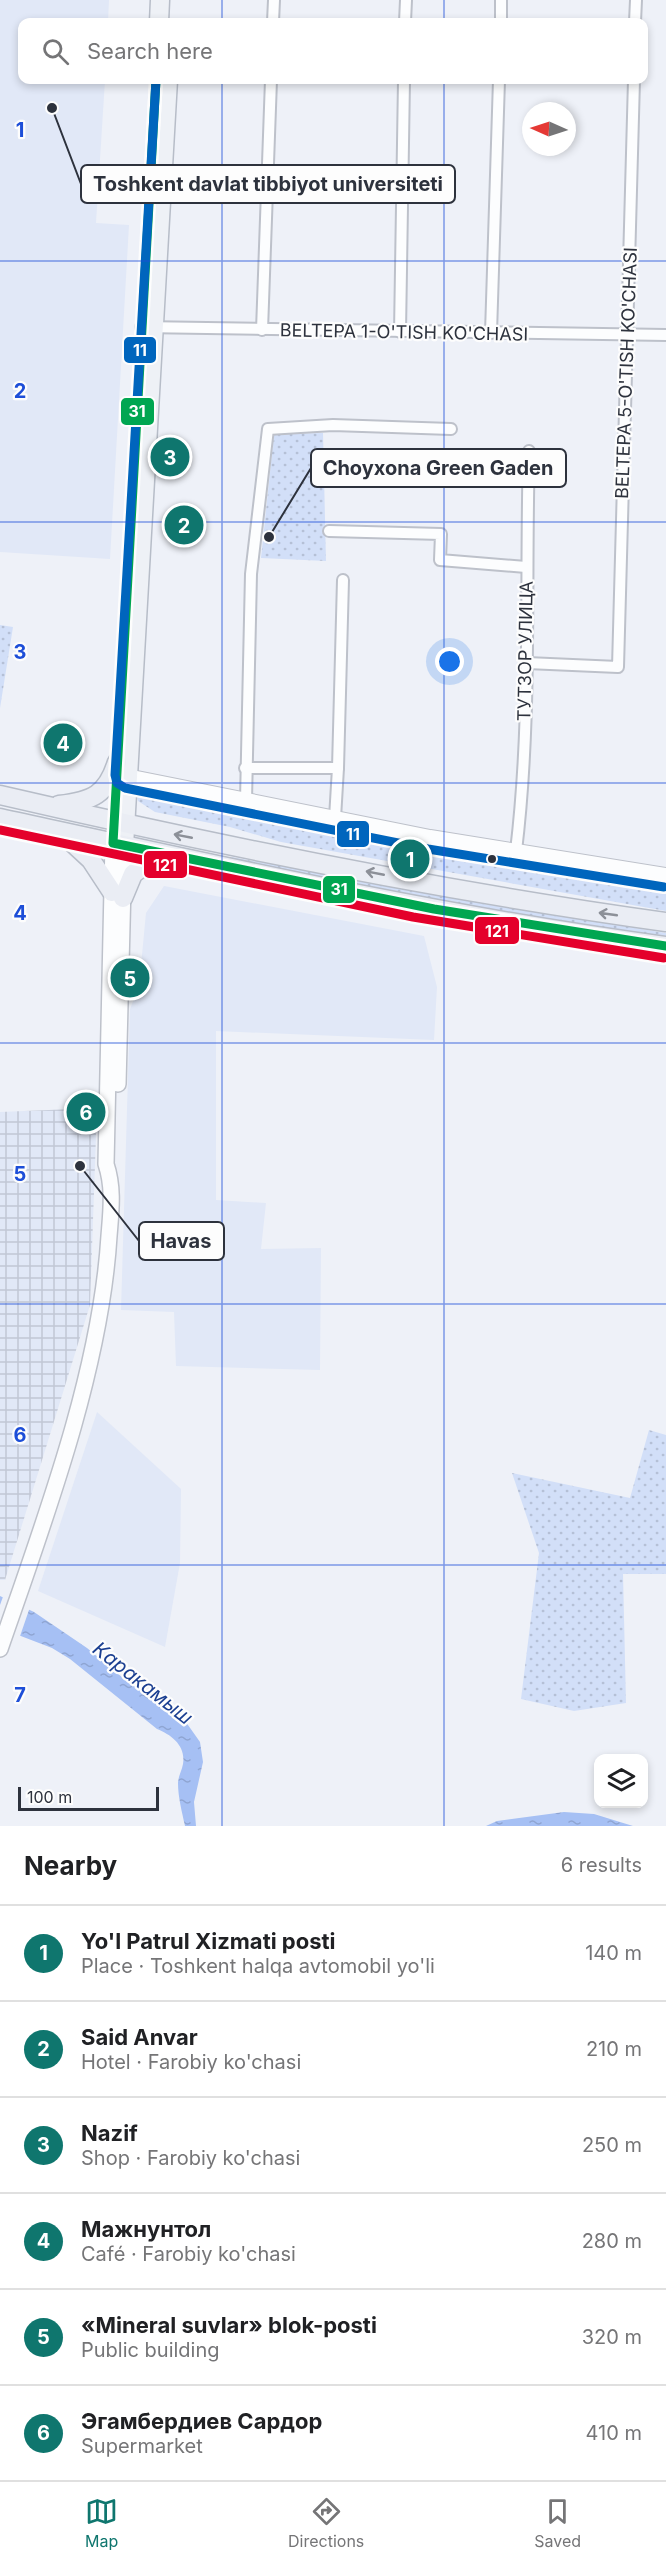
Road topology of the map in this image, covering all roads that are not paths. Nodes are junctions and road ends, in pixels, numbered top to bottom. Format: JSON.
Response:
{"nodes":[{"id":1,"x":160,"y":0,"type":"edge"},
{"id":2,"x":172,"y":0,"type":"edge"},
{"id":3,"x":274,"y":0,"type":"edge"},
{"id":4,"x":406,"y":0,"type":"edge"},
{"id":5,"x":501,"y":0,"type":"edge"},
{"id":6,"x":636,"y":0,"type":"edge"},
{"id":7,"x":159,"y":18,"type":"edge"},
{"id":8,"x":170,"y":18,"type":"edge"},
{"id":9,"x":273,"y":18,"type":"edge"},
{"id":10,"x":405,"y":18,"type":"edge"},
{"id":11,"x":501,"y":18,"type":"edge"},
{"id":12,"x":635,"y":18,"type":"edge"},
{"id":13,"x":156,"y":84,"type":"edge"},
{"id":14,"x":168,"y":84,"type":"edge"},
{"id":15,"x":271,"y":84,"type":"edge"},
{"id":16,"x":404,"y":84,"type":"edge"},
{"id":17,"x":499,"y":84,"type":"edge"},
{"id":18,"x":634,"y":84,"type":"edge"},
{"id":19,"x":147,"y":328,"type":"junction"},
{"id":20,"x":262,"y":330,"type":"junction"},
{"id":21,"x":400,"y":333,"type":"junction"},
{"id":22,"x":492,"y":333,"type":"junction"},
{"id":23,"x":627,"y":334,"type":"junction"},
{"id":24,"x":666,"y":335,"type":"edge"},
{"id":25,"x":451,"y":429,"type":"dead end"},
{"id":26,"x":529,"y":451,"type":"dead end"},
{"id":27,"x":329,"y":531,"type":"dead end"},
{"id":28,"x":526,"y":567,"type":"junction"},
{"id":29,"x":343,"y":580,"type":"dead end"},
{"id":30,"x":528,"y":663,"type":"junction"},
{"id":31,"x":245,"y":768,"type":"junction"},
{"id":32,"x":338,"y":768,"type":"junction"},
{"id":33,"x":122,"y":769,"type":"junction"},
{"id":34,"x":0,"y":795,"type":"edge"},
{"id":35,"x":246,"y":800,"type":"junction"},
{"id":36,"x":47,"y":806,"type":"junction"},
{"id":37,"x":0,"y":818,"type":"edge"},
{"id":38,"x":335,"y":818,"type":"junction"},
{"id":39,"x":120,"y":822,"type":"junction"},
{"id":40,"x":60,"y":831,"type":"junction"},
{"id":41,"x":119,"y":845,"type":"junction"},
{"id":42,"x":516,"y":851,"type":"junction"},
{"id":43,"x":159,"y":854,"type":"junction"},
{"id":44,"x":666,"y":875,"type":"edge"},
{"id":45,"x":117,"y":895,"type":"junction"},
{"id":46,"x":666,"y":922,"type":"edge"},
{"id":47,"x":666,"y":946,"type":"edge"},
{"id":48,"x":2,"y":1644,"type":"edge"}],
"edges":[{"from":1,"to":7,"type":"main road"},
{"from":2,"to":8,"type":"main road"},
{"from":3,"to":9,"type":"street"},
{"from":4,"to":10,"type":"street"},
{"from":5,"to":11,"type":"street"},
{"from":6,"to":12,"type":"street"},
{"from":13,"to":19,"type":"main road"},
{"from":14,"to":19,"type":"main road"},
{"from":15,"to":20,"type":"street"},
{"from":16,"to":21,"type":"street"},
{"from":17,"to":22,"type":"street"},
{"from":18,"to":23,"type":"street","name":"BELTEPA 5-O'TISH KO'CHASI"},
{"from":19,"to":20,"type":"street","name":"BELTEPA 1-O'TISH KO'CHASI"},
{"from":19,"to":33,"type":"main road"},
{"from":20,"to":21,"type":"street","name":"BELTEPA 1-O'TISH KO'CHASI"},
{"from":21,"to":22,"type":"street","name":"BELTEPA 1-O'TISH KO'CHASI"},
{"from":22,"to":23,"type":"street","name":"BELTEPA 1-O'TISH KO'CHASI"},
{"from":23,"to":24,"type":"street","name":"BELTEPA 1-O'TISH KO'CHASI"},
{"from":23,"to":30,"type":"street","name":"BELTEPA 5-O'TISH KO'CHASI"},
{"from":25,"to":31,"type":"street"},
{"from":26,"to":28,"type":"street","name":"ТУТЗОР УЛИЦА"},
{"from":27,"to":28,"type":"street"},
{"from":28,"to":30,"type":"street","name":"ТУТЗОР УЛИЦА"},
{"from":29,"to":32,"type":"street"},
{"from":30,"to":42,"type":"street","name":"ТУТЗОР УЛИЦА"},
{"from":31,"to":32,"type":"street"},
{"from":31,"to":35,"type":"street"},
{"from":32,"to":38,"type":"street"},
{"from":33,"to":35,"type":"street"},
{"from":33,"to":36,"type":"highway"},
{"from":33,"to":39,"type":"main road"},
{"from":34,"to":36,"type":"highway"},
{"from":35,"to":38,"type":"street"},
{"from":36,"to":39,"type":"highway"},
{"from":37,"to":40,"type":"highway"},
{"from":38,"to":42,"type":"street"},
{"from":39,"to":41,"type":"main road"},
{"from":46,"to":39,"type":"highway","one_way":true},
{"from":40,"to":41,"type":"highway"},
{"from":40,"to":45,"type":"highway"},
{"from":41,"to":43,"type":"highway"},
{"from":41,"to":45,"type":"main road"},
{"from":42,"to":44,"type":"street"},
{"from":43,"to":45,"type":"highway"},
{"from":43,"to":47,"type":"highway"},
{"from":45,"to":48,"type":"main road"}]}
